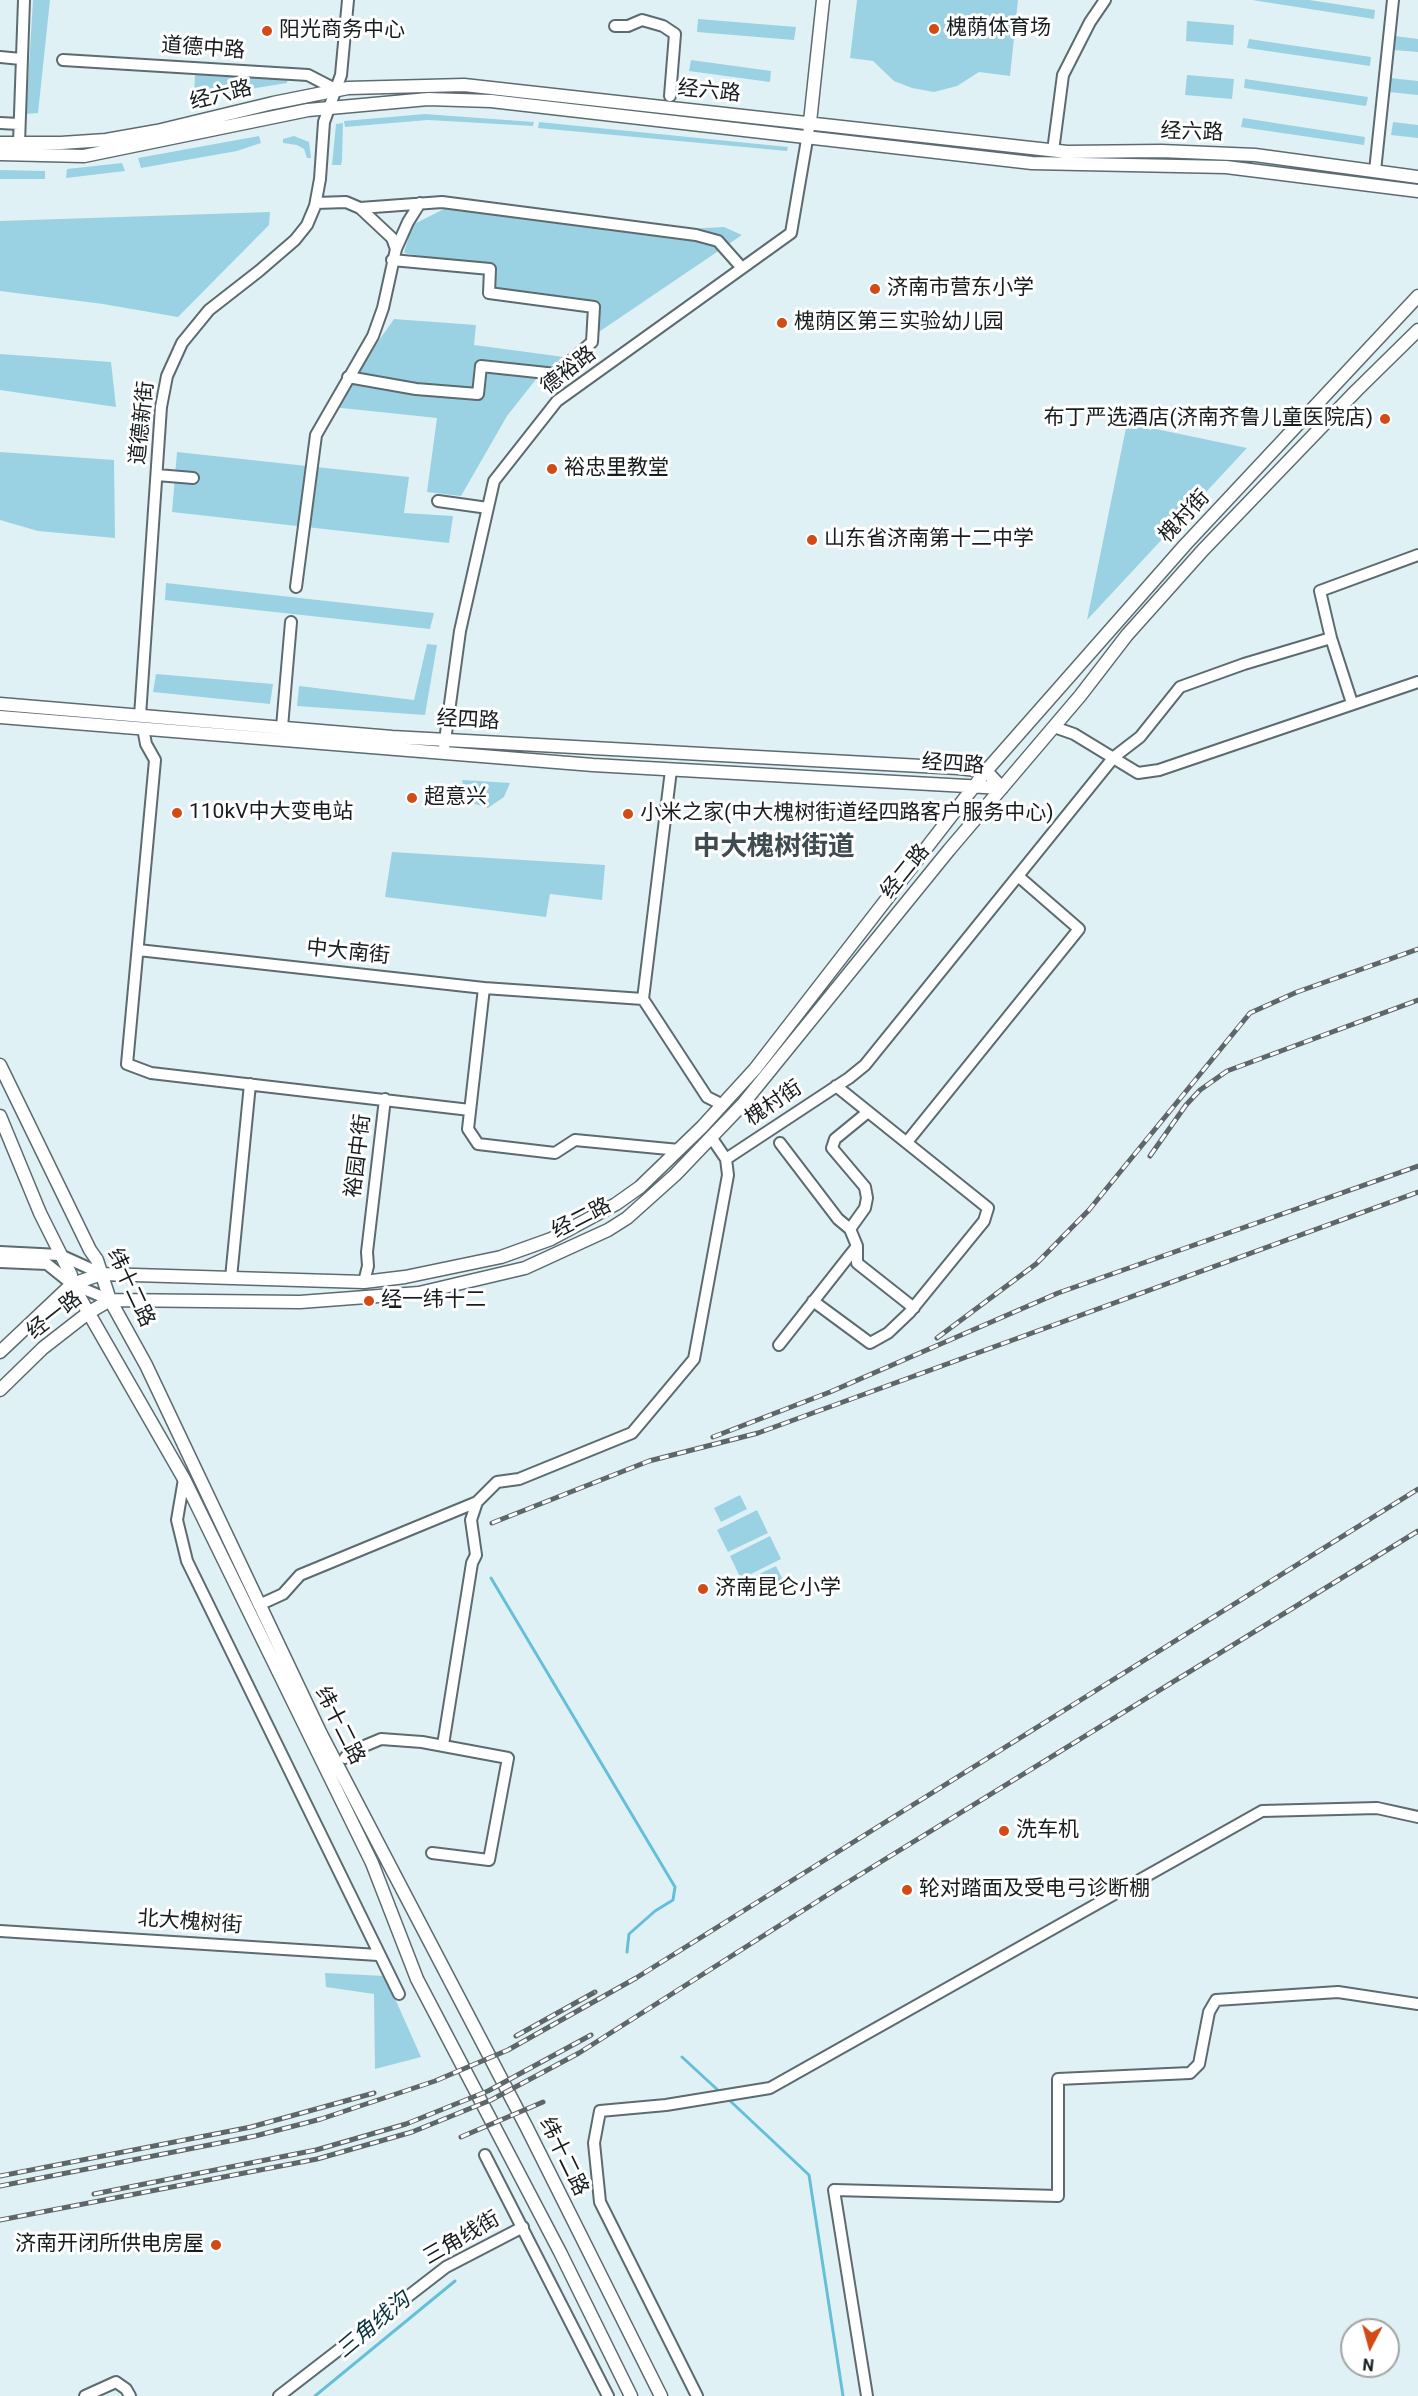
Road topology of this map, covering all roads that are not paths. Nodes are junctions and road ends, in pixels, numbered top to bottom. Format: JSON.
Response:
{"nodes":[{"id":1,"x":24,"y":0,"type":"edge"},
{"id":2,"x":348,"y":0,"type":"edge"},
{"id":3,"x":823,"y":0,"type":"edge"},
{"id":4,"x":1106,"y":0,"type":"edge"},
{"id":5,"x":1393,"y":0,"type":"edge"},
{"id":6,"x":615,"y":26,"type":"dead end"},
{"id":7,"x":0,"y":57,"type":"edge"},
{"id":8,"x":21,"y":59,"type":"junction"},
{"id":9,"x":63,"y":60,"type":"dead end"},
{"id":10,"x":337,"y":90,"type":"junction"},
{"id":11,"x":670,"y":96,"type":"dead end"},
{"id":12,"x":331,"y":107,"type":"junction"},
{"id":13,"x":0,"y":123,"type":"edge"},
{"id":14,"x":19,"y":123,"type":"junction"},
{"id":15,"x":810,"y":123,"type":"junction"},
{"id":16,"x":810,"y":137,"type":"junction"},
{"id":17,"x":0,"y":143,"type":"edge"},
{"id":18,"x":19,"y":143,"type":"junction"},
{"id":19,"x":1053,"y":151,"type":"junction"},
{"id":20,"x":0,"y":154,"type":"edge"},
{"id":21,"x":1375,"y":171,"type":"junction"},
{"id":22,"x":1418,"y":177,"type":"edge"},
{"id":23,"x":1418,"y":192,"type":"edge"},
{"id":24,"x":316,"y":203,"type":"junction"},
{"id":25,"x":420,"y":203,"type":"junction"},
{"id":26,"x":360,"y":208,"type":"junction"},
{"id":27,"x":396,"y":249,"type":"junction"},
{"id":28,"x":392,"y":260,"type":"junction"},
{"id":29,"x":742,"y":268,"type":"junction"},
{"id":30,"x":1418,"y":296,"type":"edge"},
{"id":31,"x":1418,"y":330,"type":"edge"},
{"id":32,"x":348,"y":377,"type":"junction"},
{"id":33,"x":157,"y":475,"type":"junction"},
{"id":34,"x":193,"y":478,"type":"dead end"},
{"id":35,"x":438,"y":501,"type":"dead end"},
{"id":36,"x":488,"y":508,"type":"junction"},
{"id":37,"x":1418,"y":555,"type":"edge"},
{"id":38,"x":296,"y":587,"type":"dead end"},
{"id":39,"x":291,"y":622,"type":"dead end"},
{"id":40,"x":1331,"y":638,"type":"junction"},
{"id":41,"x":1418,"y":682,"type":"edge"},
{"id":42,"x":1352,"y":703,"type":"junction"},
{"id":43,"x":0,"y":705,"type":"edge"},
{"id":44,"x":140,"y":716,"type":"junction"},
{"id":45,"x":0,"y":717,"type":"edge"},
{"id":46,"x":282,"y":727,"type":"junction"},
{"id":47,"x":1054,"y":727,"type":"junction"},
{"id":48,"x":143,"y":728,"type":"junction"},
{"id":49,"x":444,"y":740,"type":"junction"},
{"id":50,"x":444,"y":754,"type":"junction"},
{"id":51,"x":1114,"y":757,"type":"junction"},
{"id":52,"x":671,"y":770,"type":"junction"},
{"id":53,"x":986,"y":771,"type":"junction"},
{"id":54,"x":974,"y":786,"type":"junction"},
{"id":55,"x":1002,"y":788,"type":"junction"},
{"id":56,"x":1017,"y":876,"type":"junction"},
{"id":57,"x":138,"y":950,"type":"junction"},
{"id":58,"x":484,"y":988,"type":"junction"},
{"id":59,"x":643,"y":999,"type":"junction"},
{"id":60,"x":0,"y":1065,"type":"edge"},
{"id":61,"x":250,"y":1084,"type":"junction"},
{"id":62,"x":836,"y":1086,"type":"junction"},
{"id":63,"x":385,"y":1099,"type":"junction"},
{"id":64,"x":720,"y":1108,"type":"junction"},
{"id":65,"x":470,"y":1110,"type":"junction"},
{"id":66,"x":868,"y":1112,"type":"junction"},
{"id":67,"x":0,"y":1116,"type":"edge"},
{"id":68,"x":711,"y":1137,"type":"junction"},
{"id":69,"x":907,"y":1142,"type":"junction"},
{"id":70,"x":780,"y":1143,"type":"dead end"},
{"id":71,"x":679,"y":1150,"type":"junction"},
{"id":72,"x":726,"y":1159,"type":"junction"},
{"id":73,"x":850,"y":1229,"type":"junction"},
{"id":74,"x":857,"y":1246,"type":"junction"},
{"id":75,"x":0,"y":1252,"type":"edge"},
{"id":76,"x":60,"y":1255,"type":"junction"},
{"id":77,"x":0,"y":1262,"type":"edge"},
{"id":78,"x":102,"y":1274,"type":"junction"},
{"id":79,"x":231,"y":1278,"type":"junction"},
{"id":80,"x":364,"y":1282,"type":"junction"},
{"id":81,"x":72,"y":1284,"type":"junction"},
{"id":82,"x":110,"y":1300,"type":"junction"},
{"id":83,"x":813,"y":1301,"type":"junction"},
{"id":84,"x":914,"y":1308,"type":"junction"},
{"id":85,"x":88,"y":1312,"type":"junction"},
{"id":86,"x":779,"y":1345,"type":"dead end"},
{"id":87,"x":0,"y":1352,"type":"edge"},
{"id":88,"x":0,"y":1390,"type":"edge"},
{"id":89,"x":184,"y":1479,"type":"junction"},
{"id":90,"x":477,"y":1502,"type":"junction"},
{"id":91,"x":259,"y":1605,"type":"junction"},
{"id":92,"x":442,"y":1745,"type":"junction"},
{"id":93,"x":345,"y":1758,"type":"dead end"},
{"id":94,"x":1418,"y":1817,"type":"edge"},
{"id":95,"x":432,"y":1853,"type":"dead end"},
{"id":96,"x":0,"y":1931,"type":"edge"},
{"id":97,"x":378,"y":1955,"type":"junction"},
{"id":98,"x":399,"y":1994,"type":"dead end"},
{"id":99,"x":1418,"y":2004,"type":"edge"},
{"id":100,"x":485,"y":2155,"type":"dead end"},
{"id":101,"x":523,"y":2227,"type":"junction"},
{"id":102,"x":85,"y":2396,"type":"edge"},
{"id":103,"x":130,"y":2396,"type":"edge"},
{"id":104,"x":279,"y":2396,"type":"edge"},
{"id":105,"x":608,"y":2396,"type":"edge"},
{"id":106,"x":631,"y":2396,"type":"edge"},
{"id":107,"x":662,"y":2396,"type":"edge"},
{"id":108,"x":698,"y":2396,"type":"edge"},
{"id":109,"x":867,"y":2396,"type":"edge"}],
"edges":[{"from":1,"to":8,"type":"street"},
{"from":2,"to":10,"type":"street","name":"道德新街"},
{"from":3,"to":15,"type":"main road"},
{"from":4,"to":19,"type":"street"},
{"from":5,"to":21,"type":"street"},
{"from":6,"to":11,"type":"street"},
{"from":7,"to":8,"type":"street"},
{"from":8,"to":14,"type":"street"},
{"from":9,"to":10,"type":"street","name":"道德中路"},
{"from":10,"to":12,"type":"street","name":"道德新街"},
{"from":10,"to":15,"type":"main road","name":"经六路"},
{"from":10,"to":18,"type":"main road","name":"经六路"},
{"from":12,"to":16,"type":"main road","name":"经六路"},
{"from":12,"to":20,"type":"main road","name":"经六路"},
{"from":12,"to":24,"type":"street","name":"道德新街"},
{"from":13,"to":14,"type":"street"},
{"from":14,"to":18,"type":"street"},
{"from":15,"to":16,"type":"street","name":"德裕路"},
{"from":15,"to":19,"type":"main road","name":"经六路"},
{"from":16,"to":23,"type":"main road","name":"经六路"},
{"from":16,"to":29,"type":"street","name":"德裕路"},
{"from":17,"to":18,"type":"main road","name":"经六路"},
{"from":19,"to":21,"type":"main road","name":"经六路"},
{"from":21,"to":22,"type":"main road","name":"经六路"},
{"from":24,"to":26,"type":"street"},
{"from":24,"to":33,"type":"street","name":"道德新街"},
{"from":25,"to":26,"type":"street"},
{"from":25,"to":27,"type":"street"},
{"from":25,"to":29,"type":"street"},
{"from":26,"to":27,"type":"street"},
{"from":27,"to":28,"type":"street"},
{"from":28,"to":32,"type":"street"},
{"from":28,"to":32,"type":"street"},
{"from":29,"to":36,"type":"street","name":"德裕路"},
{"from":30,"to":53,"type":"main road","name":"槐村街"},
{"from":31,"to":47,"type":"main road","name":"槐村街"},
{"from":32,"to":38,"type":"street"},
{"from":33,"to":34,"type":"street"},
{"from":33,"to":44,"type":"street","name":"道德新街"},
{"from":35,"to":36,"type":"street"},
{"from":36,"to":49,"type":"street","name":"德裕路"},
{"from":37,"to":40,"type":"street"},
{"from":39,"to":46,"type":"street"},
{"from":40,"to":42,"type":"street"},
{"from":40,"to":51,"type":"street","name":"槐村街"},
{"from":41,"to":42,"type":"street"},
{"from":42,"to":51,"type":"street"},
{"from":43,"to":44,"type":"main road","name":"经四路"},
{"from":44,"to":46,"type":"main road","name":"经四路"},
{"from":45,"to":48,"type":"main road","name":"经四路"},
{"from":46,"to":49,"type":"main road","name":"经四路"},
{"from":47,"to":51,"type":"street"},
{"from":47,"to":55,"type":"main road","name":"槐村街"},
{"from":48,"to":50,"type":"main road","name":"经四路"},
{"from":48,"to":57,"type":"street"},
{"from":49,"to":50,"type":"street","name":"德裕路"},
{"from":49,"to":53,"type":"main road","name":"经四路"},
{"from":50,"to":52,"type":"main road","name":"经四路"},
{"from":51,"to":56,"type":"street","name":"槐村街"},
{"from":52,"to":54,"type":"main road","name":"经四路"},
{"from":52,"to":59,"type":"street"},
{"from":53,"to":54,"type":"main road","name":"经二路"},
{"from":53,"to":55,"type":"main road","name":"经四路"},
{"from":54,"to":55,"type":"main road","name":"经四路"},
{"from":54,"to":64,"type":"main road","name":"经二路"},
{"from":55,"to":68,"type":"main road","name":"经二路"},
{"from":56,"to":62,"type":"street","name":"槐村街"},
{"from":56,"to":69,"type":"street"},
{"from":57,"to":58,"type":"street","name":"中大南街"},
{"from":57,"to":61,"type":"street"},
{"from":58,"to":59,"type":"street","name":"中大南街"},
{"from":58,"to":65,"type":"street"},
{"from":59,"to":64,"type":"street"},
{"from":60,"to":78,"type":"main road","name":"纬十二路"},
{"from":61,"to":63,"type":"street"},
{"from":61,"to":79,"type":"street"},
{"from":62,"to":66,"type":"street"},
{"from":62,"to":72,"type":"street","name":"槐村街"},
{"from":63,"to":65,"type":"street","name":"裕园中街"},
{"from":63,"to":80,"type":"street","name":"裕园中街"},
{"from":64,"to":71,"type":"main road","name":"经二路"},
{"from":65,"to":71,"type":"street"},
{"from":66,"to":69,"type":"street"},
{"from":66,"to":73,"type":"street"},
{"from":67,"to":76,"type":"main road","name":"纬十二路"},
{"from":68,"to":72,"type":"street"},
{"from":68,"to":82,"type":"main road","name":"经二路"},
{"from":69,"to":84,"type":"street"},
{"from":70,"to":73,"type":"street"},
{"from":71,"to":80,"type":"main road","name":"经二路"},
{"from":72,"to":90,"type":"street"},
{"from":73,"to":74,"type":"street"},
{"from":74,"to":83,"type":"street"},
{"from":74,"to":84,"type":"street"},
{"from":75,"to":76,"type":"street","name":"经二路"},
{"from":76,"to":78,"type":"street","name":"经二路"},
{"from":76,"to":81,"type":"main road","name":"纬十二路"},
{"from":77,"to":81,"type":"street","name":"经二路"},
{"from":78,"to":79,"type":"main road","name":"经二路"},
{"from":78,"to":81,"type":"main road","name":"经一路"},
{"from":78,"to":82,"type":"main road","name":"纬十二路"},
{"from":79,"to":80,"type":"main road","name":"经二路"},
{"from":81,"to":82,"type":"street","name":"经二路"},
{"from":81,"to":85,"type":"main road","name":"纬十二路"},
{"from":81,"to":87,"type":"main road","name":"经一路"},
{"from":82,"to":85,"type":"main road","name":"经一路"},
{"from":82,"to":91,"type":"main road","name":"纬十二路"},
{"from":83,"to":84,"type":"street"},
{"from":83,"to":86,"type":"street"},
{"from":85,"to":88,"type":"main road","name":"经一路"},
{"from":85,"to":89,"type":"main road","name":"纬十二路"},
{"from":89,"to":97,"type":"street"},
{"from":89,"to":106,"type":"main road","name":"纬十二路"},
{"from":90,"to":91,"type":"street"},
{"from":90,"to":92,"type":"street"},
{"from":91,"to":107,"type":"main road","name":"纬十二路"},
{"from":92,"to":93,"type":"street"},
{"from":92,"to":95,"type":"street"},
{"from":94,"to":108,"type":"street"},
{"from":96,"to":97,"type":"street","name":"北大槐树街"},
{"from":97,"to":98,"type":"street"},
{"from":99,"to":109,"type":"street"},
{"from":100,"to":101,"type":"street","name":"三角线街"},
{"from":101,"to":104,"type":"street","name":"三角线街"},
{"from":101,"to":105,"type":"street","name":"三角线街"},
{"from":102,"to":103,"type":"street"}]}
